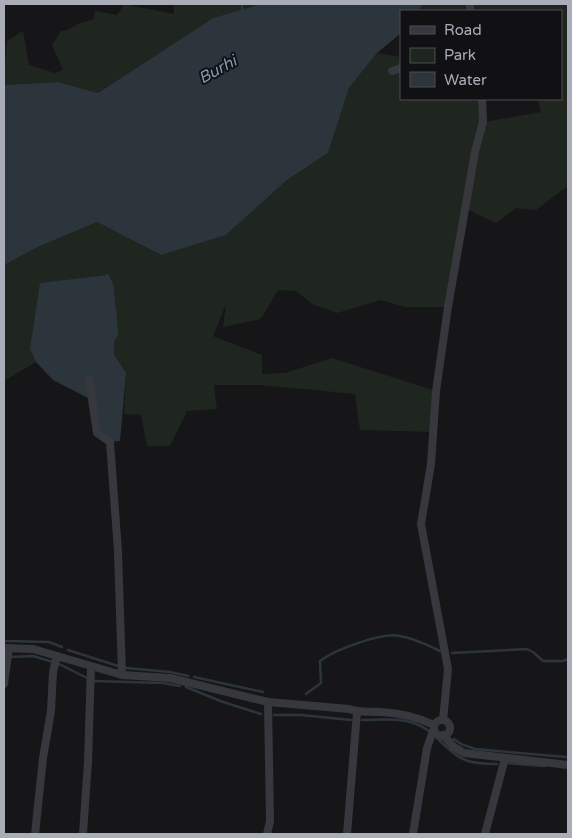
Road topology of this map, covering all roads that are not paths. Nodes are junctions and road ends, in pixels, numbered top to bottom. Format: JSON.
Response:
{"nodes":[{"id":1,"x":400,"y":68,"type":"edge"},
{"id":2,"x":392,"y":71,"type":"dead end"},
{"id":3,"x":482,"y":100,"type":"edge"},
{"id":4,"x":89,"y":379,"type":"dead end"},
{"id":5,"x":6,"y":648,"type":"edge"},
{"id":6,"x":57,"y":656,"type":"junction"},
{"id":7,"x":91,"y":666,"type":"junction"},
{"id":8,"x":122,"y":674,"type":"junction"},
{"id":9,"x":4,"y":684,"type":"edge"},
{"id":10,"x":268,"y":702,"type":"junction"},
{"id":11,"x":357,"y":712,"type":"junction"},
{"id":12,"x":443,"y":720,"type":"junction"},
{"id":13,"x":434,"y":727,"type":"junction"},
{"id":14,"x":443,"y":735,"type":"junction"},
{"id":15,"x":505,"y":758,"type":"junction"},
{"id":16,"x":568,"y":764,"type":"edge"},
{"id":17,"x":35,"y":834,"type":"edge"},
{"id":18,"x":83,"y":834,"type":"edge"},
{"id":19,"x":267,"y":834,"type":"edge"},
{"id":20,"x":347,"y":834,"type":"edge"},
{"id":21,"x":413,"y":834,"type":"edge"},
{"id":22,"x":485,"y":834,"type":"edge"}],
"edges":[{"from":1,"to":2,"type":"street"},
{"from":3,"to":12,"type":"street"},
{"from":4,"to":8,"type":"street"},
{"from":5,"to":6,"type":"street"},
{"from":5,"to":9,"type":"street"},
{"from":6,"to":7,"type":"street"},
{"from":6,"to":17,"type":"street"},
{"from":7,"to":8,"type":"street"},
{"from":7,"to":18,"type":"street"},
{"from":8,"to":10,"type":"street"},
{"from":10,"to":11,"type":"street"},
{"from":10,"to":19,"type":"street"},
{"from":11,"to":13,"type":"street"},
{"from":11,"to":20,"type":"street"},
{"from":12,"to":13,"type":"street"},
{"from":12,"to":14,"type":"street"},
{"from":13,"to":14,"type":"street"},
{"from":13,"to":21,"type":"street"},
{"from":14,"to":15,"type":"street"},
{"from":15,"to":16,"type":"street"},
{"from":15,"to":22,"type":"street"}]}
